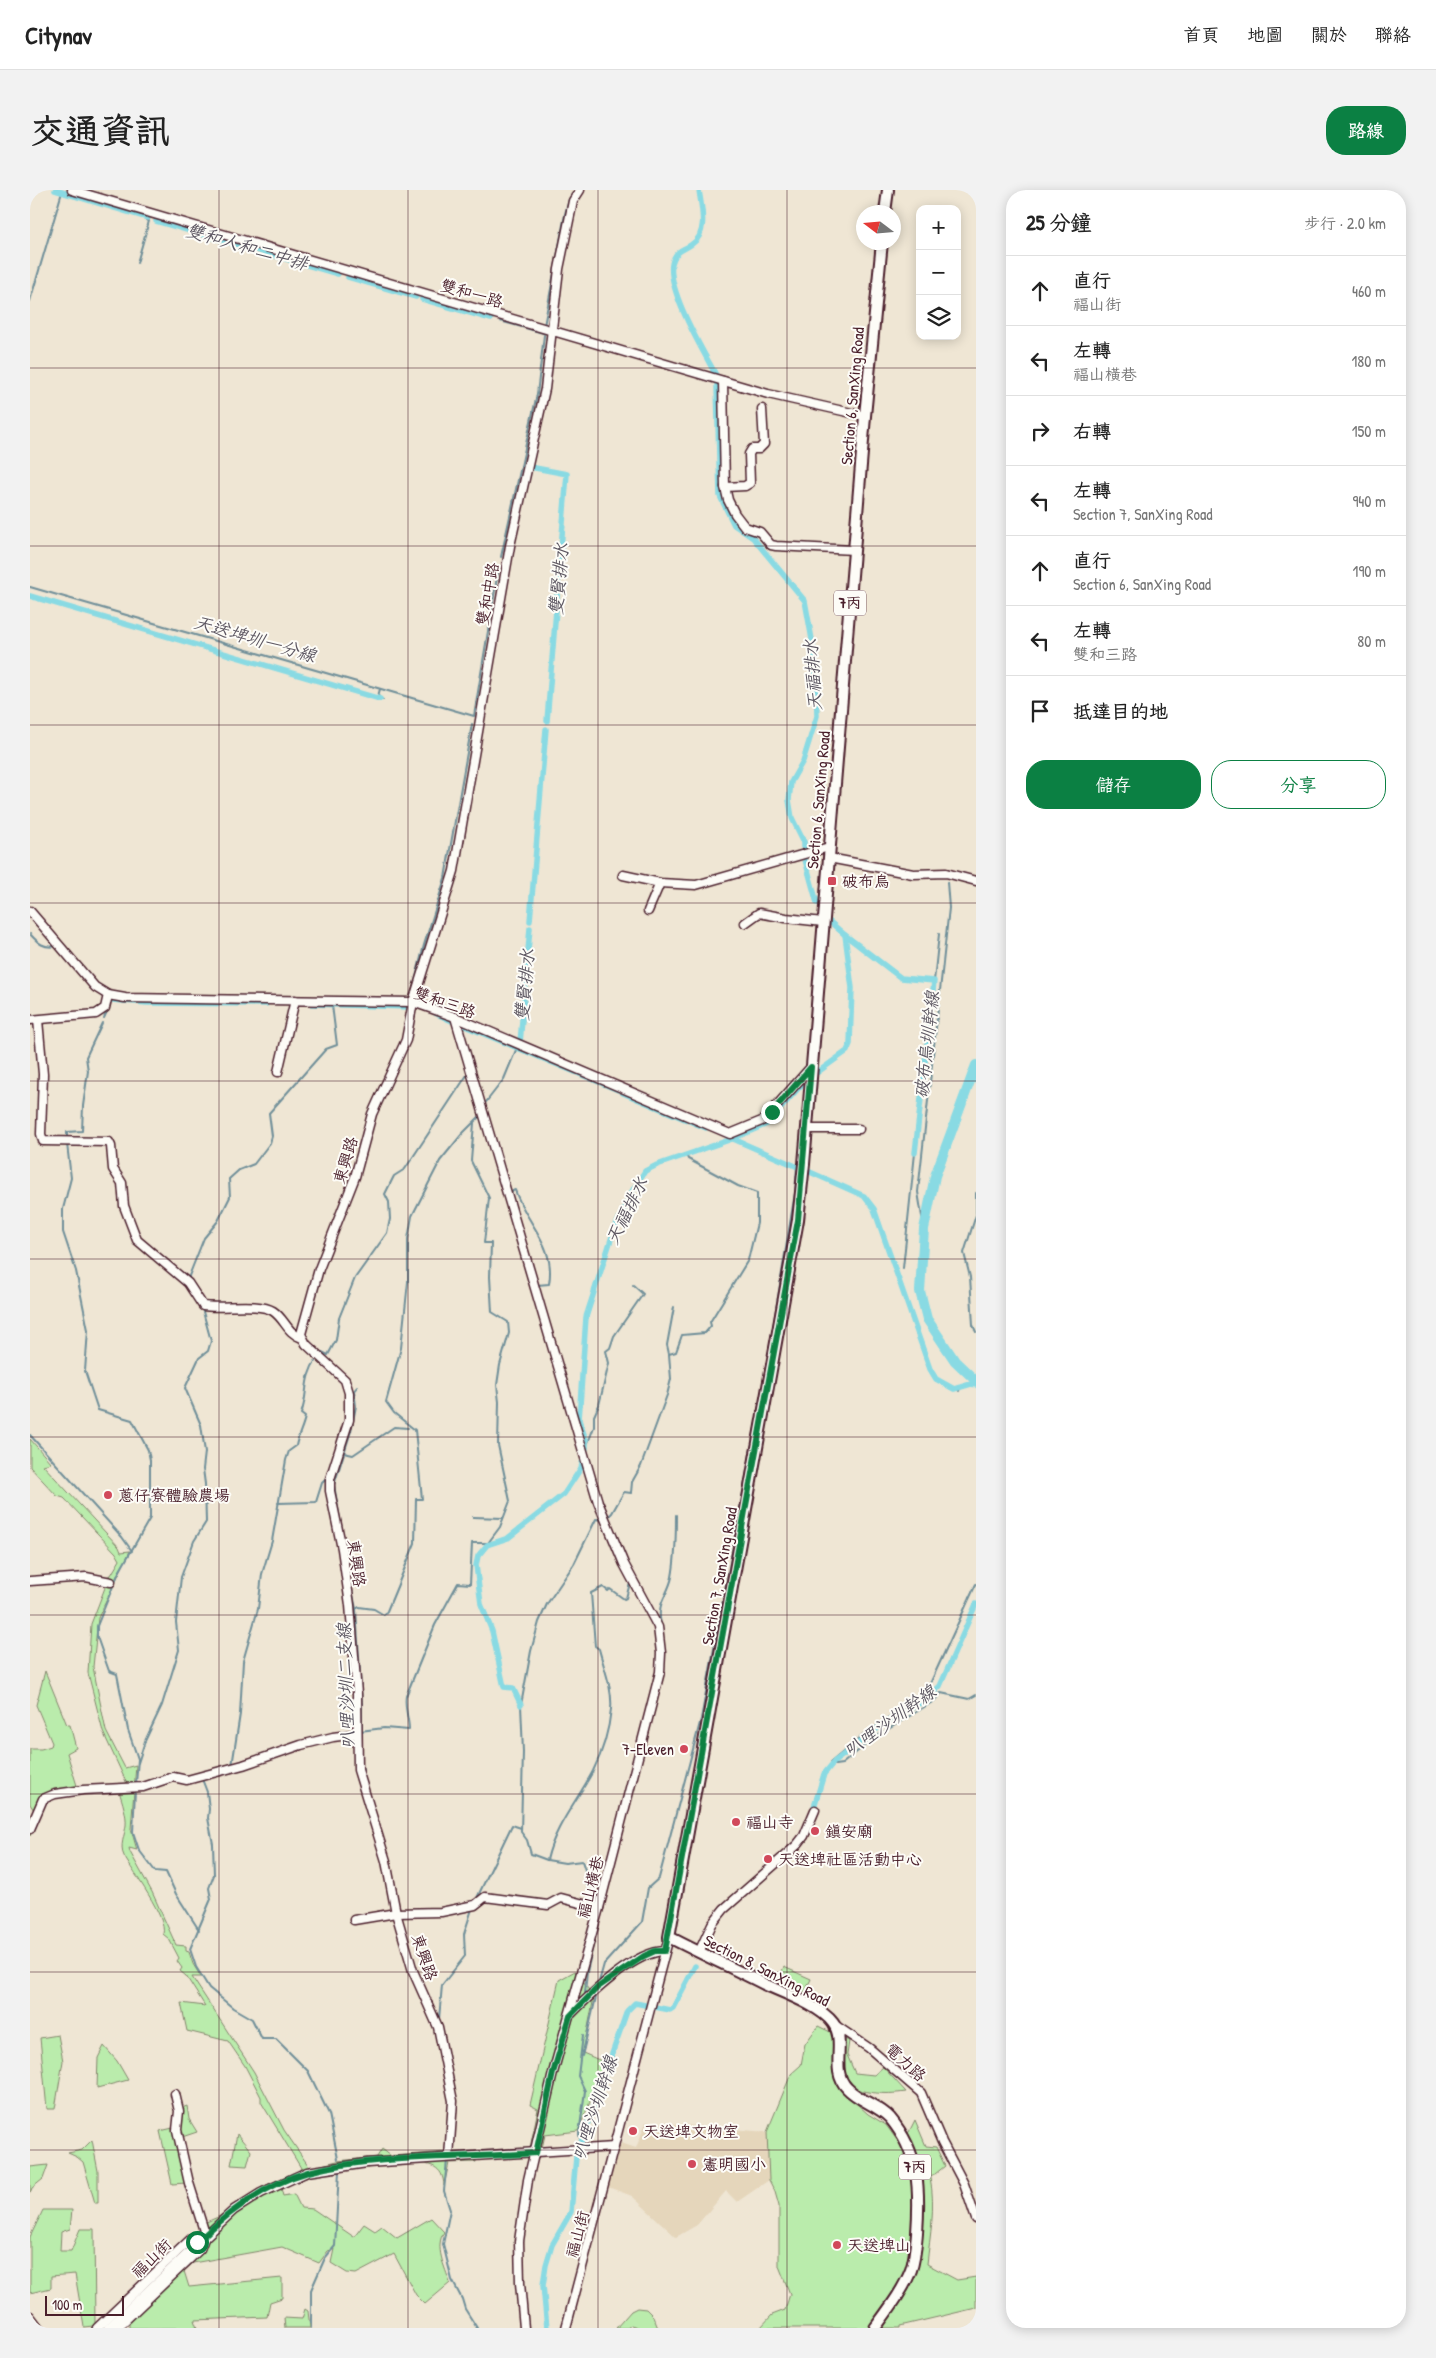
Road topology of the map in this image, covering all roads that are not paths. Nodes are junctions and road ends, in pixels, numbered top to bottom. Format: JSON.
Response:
{"nodes":[{"id":1,"x":72,"y":190,"type":"edge"},
{"id":2,"x":580,"y":190,"type":"edge"},
{"id":3,"x":888,"y":190,"type":"edge"},
{"id":4,"x":886,"y":205,"type":"edge"},
{"id":5,"x":881,"y":250,"type":"edge"},
{"id":6,"x":551,"y":330,"type":"junction"},
{"id":7,"x":723,"y":381,"type":"junction"},
{"id":8,"x":762,"y":409,"type":"dead end"},
{"id":9,"x":865,"y":416,"type":"junction"},
{"id":10,"x":725,"y":487,"type":"junction"},
{"id":11,"x":854,"y":550,"type":"junction"},
{"id":12,"x":829,"y":853,"type":"junction"},
{"id":13,"x":623,"y":875,"type":"dead end"},
{"id":14,"x":976,"y":881,"type":"edge"},
{"id":15,"x":660,"y":883,"type":"junction"},
{"id":16,"x":30,"y":911,"type":"edge"},
{"id":17,"x":648,"y":911,"type":"dead end"},
{"id":18,"x":824,"y":918,"type":"junction"},
{"id":19,"x":745,"y":923,"type":"dead end"},
{"id":20,"x":108,"y":998,"type":"junction"},
{"id":21,"x":294,"y":1004,"type":"junction"},
{"id":22,"x":412,"y":1006,"type":"junction"},
{"id":23,"x":34,"y":1020,"type":"edge"},
{"id":24,"x":456,"y":1022,"type":"junction"},
{"id":25,"x":278,"y":1072,"type":"dead end"},
{"id":26,"x":811,"y":1075,"type":"junction"},
{"id":27,"x":807,"y":1129,"type":"junction"},
{"id":28,"x":859,"y":1129,"type":"dead end"},
{"id":29,"x":798,"y":1220,"type":"joint"},
{"id":30,"x":302,"y":1338,"type":"junction"},
{"id":31,"x":30,"y":1581,"type":"edge"},
{"id":32,"x":111,"y":1582,"type":"dead end"},
{"id":33,"x":356,"y":1734,"type":"junction"},
{"id":34,"x":815,"y":1810,"type":"dead end"},
{"id":35,"x":30,"y":1829,"type":"edge"},
{"id":36,"x":599,"y":1908,"type":"junction"},
{"id":37,"x":396,"y":1913,"type":"junction"},
{"id":38,"x":354,"y":1920,"type":"dead end"},
{"id":39,"x":669,"y":1937,"type":"junction"},
{"id":40,"x":665,"y":1951,"type":"junction"},
{"id":41,"x":699,"y":1952,"type":"junction"},
{"id":42,"x":577,"y":1989,"type":"junction"},
{"id":43,"x":586,"y":2000,"type":"junction"},
{"id":44,"x":570,"y":2016,"type":"junction"},
{"id":45,"x":835,"y":2025,"type":"junction"},
{"id":46,"x":175,"y":2094,"type":"dead end"},
{"id":47,"x":614,"y":2147,"type":"junction"},
{"id":48,"x":536,"y":2153,"type":"junction"},
{"id":49,"x":449,"y":2157,"type":"junction"},
{"id":50,"x":976,"y":2219,"type":"edge"},
{"id":51,"x":205,"y":2234,"type":"junction"},
{"id":52,"x":30,"y":2316,"type":"edge"},
{"id":53,"x":39,"y":2328,"type":"edge"},
{"id":54,"x":98,"y":2328,"type":"edge"},
{"id":55,"x":108,"y":2328,"type":"edge"},
{"id":56,"x":117,"y":2328,"type":"edge"},
{"id":57,"x":524,"y":2328,"type":"edge"},
{"id":58,"x":566,"y":2328,"type":"edge"},
{"id":59,"x":875,"y":2328,"type":"edge"}],
"edges":[{"from":1,"to":6,"type":"street","name":"雙和一路"},
{"from":2,"to":6,"type":"street","name":"雙和中路"},
{"from":3,"to":4,"type":"main road"},
{"from":5,"to":9,"type":"main road","name":"Section 6, SanXing Road","number":"7丙"},
{"from":6,"to":7,"type":"street","name":"雙和一路"},
{"from":6,"to":22,"type":"street","name":"雙和中路"},
{"from":7,"to":9,"type":"street","name":"雙和一路"},
{"from":7,"to":10,"type":"street"},
{"from":8,"to":10,"type":"street"},
{"from":9,"to":11,"type":"main road","name":"Section 6, SanXing Road","number":"7丙"},
{"from":10,"to":11,"type":"street"},
{"from":11,"to":12,"type":"main road","name":"Section 6, SanXing Road","number":"7丙"},
{"from":12,"to":14,"type":"street"},
{"from":12,"to":15,"type":"street"},
{"from":12,"to":18,"type":"main road","name":"Section 6, SanXing Road","number":"7丙"},
{"from":13,"to":15,"type":"street"},
{"from":15,"to":17,"type":"street"},
{"from":16,"to":20,"type":"street"},
{"from":18,"to":19,"type":"street"},
{"from":18,"to":26,"type":"main road","name":"Section 6, SanXing Road","number":"7丙"},
{"from":20,"to":21,"type":"street","name":"雙和三路"},
{"from":20,"to":23,"type":"street"},
{"from":21,"to":22,"type":"street","name":"雙和三路"},
{"from":21,"to":25,"type":"street"},
{"from":22,"to":24,"type":"street","name":"雙和三路"},
{"from":22,"to":30,"type":"street","name":"東興路"},
{"from":23,"to":30,"type":"street"},
{"from":24,"to":26,"type":"street","name":"雙和三路"},
{"from":24,"to":36,"type":"street","name":"福山橫巷"},
{"from":26,"to":27,"type":"main road","name":"Section 6, SanXing Road","number":"7丙"},
{"from":27,"to":28,"type":"street"},
{"from":27,"to":29,"type":"main road","name":"Section 6, SanXing Road","number":"7丙"},
{"from":29,"to":39,"type":"main road","name":"Section 7, SanXing Road","number":"7丙"},
{"from":30,"to":33,"type":"street","name":"東興路"},
{"from":31,"to":32,"type":"street"},
{"from":33,"to":35,"type":"street"},
{"from":33,"to":37,"type":"street","name":"東興路"},
{"from":34,"to":41,"type":"street"},
{"from":36,"to":37,"type":"street"},
{"from":36,"to":42,"type":"street","name":"福山橫巷"},
{"from":37,"to":38,"type":"street"},
{"from":37,"to":49,"type":"street","name":"東興路"},
{"from":39,"to":40,"type":"street","name":"福山街"},
{"from":39,"to":41,"type":"main road","name":"Section 8, SanXing Road"},
{"from":40,"to":43,"type":"street"},
{"from":40,"to":47,"type":"street","name":"福山街"},
{"from":41,"to":45,"type":"main road","name":"Section 8, SanXing Road"},
{"from":42,"to":43,"type":"street"},
{"from":42,"to":44,"type":"street","name":"福山橫巷"},
{"from":43,"to":44,"type":"street"},
{"from":44,"to":48,"type":"street","name":"福山橫巷"},
{"from":45,"to":50,"type":"street","name":"電力路"},
{"from":45,"to":59,"type":"main road","name":"Section 8, SanXing Road","number":"7丙"},
{"from":46,"to":51,"type":"street"},
{"from":47,"to":48,"type":"street","name":"福山街"},
{"from":47,"to":58,"type":"street","name":"福山街"},
{"from":48,"to":49,"type":"street","name":"福山街"},
{"from":48,"to":57,"type":"street"},
{"from":49,"to":51,"type":"street","name":"福山街"},
{"from":51,"to":54,"type":"street","name":"福山街"},
{"from":51,"to":55,"type":"street","name":"福山街"},
{"from":51,"to":56,"type":"street","name":"福山街"},
{"from":52,"to":53,"type":"street"}]}
